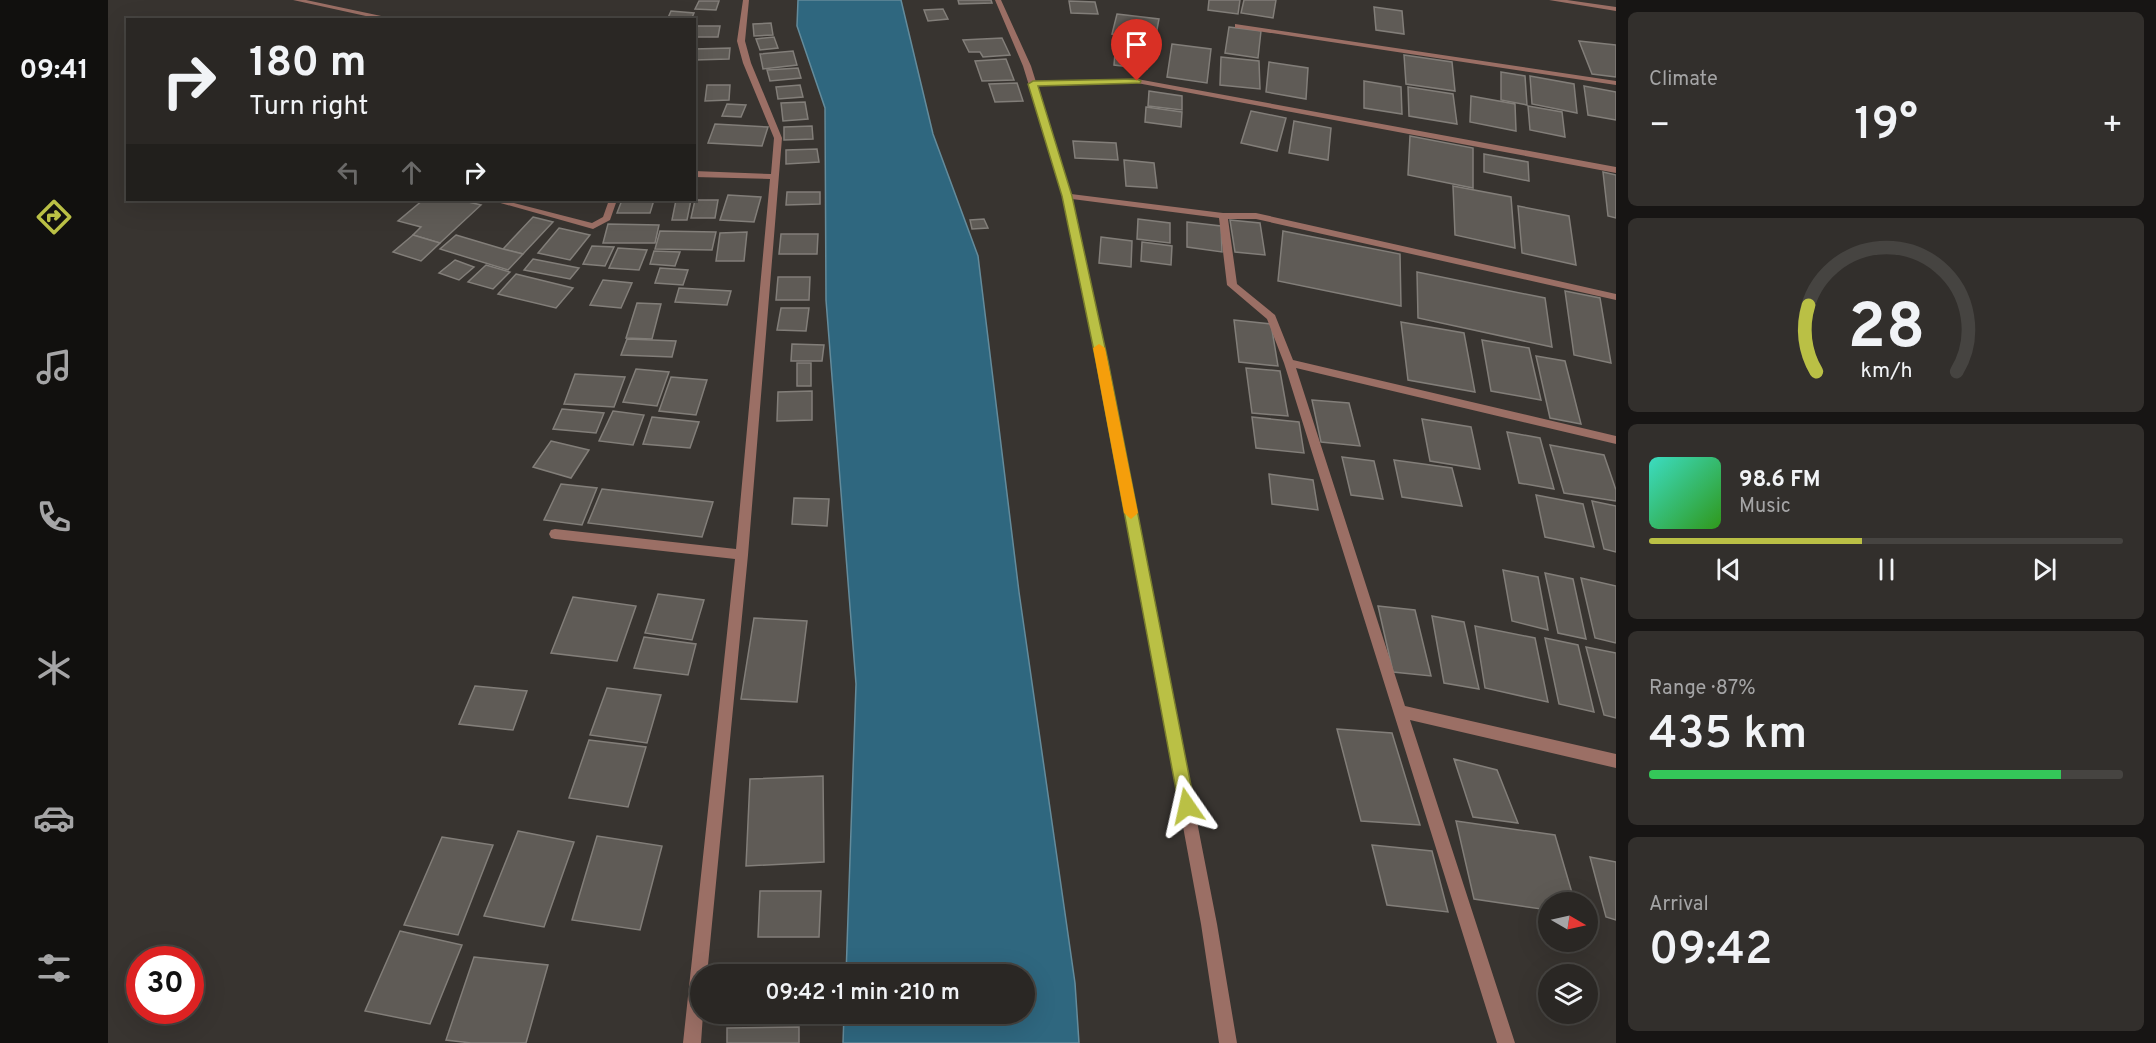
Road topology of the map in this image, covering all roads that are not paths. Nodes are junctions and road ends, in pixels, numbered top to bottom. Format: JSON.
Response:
{"nodes":[{"id":1,"x":296,"y":0,"type":"edge"},
{"id":2,"x":746,"y":0,"type":"edge"},
{"id":3,"x":998,"y":0,"type":"edge"},
{"id":4,"x":1552,"y":0,"type":"edge"},
{"id":5,"x":1616,"y":9,"type":"edge"},
{"id":6,"x":387,"y":18,"type":"edge"},
{"id":7,"x":1238,"y":26,"type":"dead end"},
{"id":8,"x":1616,"y":83,"type":"edge"},
{"id":9,"x":1033,"y":84,"type":"junction"},
{"id":10,"x":1616,"y":170,"type":"edge"},
{"id":11,"x":696,"y":174,"type":"edge"},
{"id":12,"x":773,"y":177,"type":"junction"},
{"id":13,"x":1067,"y":196,"type":"junction"},
{"id":14,"x":498,"y":201,"type":"edge"},
{"id":15,"x":613,"y":201,"type":"edge"},
{"id":16,"x":1223,"y":216,"type":"junction"},
{"id":17,"x":1616,"y":297,"type":"edge"},
{"id":18,"x":1289,"y":363,"type":"junction"},
{"id":19,"x":1616,"y":440,"type":"edge"},
{"id":20,"x":555,"y":534,"type":"dead end"},
{"id":21,"x":742,"y":555,"type":"junction"},
{"id":22,"x":1400,"y":711,"type":"junction"},
{"id":23,"x":1616,"y":761,"type":"edge"},
{"id":24,"x":692,"y":1043,"type":"edge"},
{"id":25,"x":1228,"y":1043,"type":"edge"},
{"id":26,"x":1506,"y":1043,"type":"edge"}],
"edges":[{"from":1,"to":6,"type":"street"},
{"from":2,"to":12,"type":"street"},
{"from":3,"to":9,"type":"street"},
{"from":4,"to":5,"type":"street"},
{"from":7,"to":8,"type":"street"},
{"from":9,"to":10,"type":"street"},
{"from":9,"to":13,"type":"street"},
{"from":11,"to":12,"type":"street"},
{"from":12,"to":21,"type":"street"},
{"from":13,"to":16,"type":"street"},
{"from":13,"to":25,"type":"street"},
{"from":14,"to":15,"type":"street"},
{"from":16,"to":17,"type":"street"},
{"from":16,"to":18,"type":"street"},
{"from":18,"to":19,"type":"street"},
{"from":18,"to":22,"type":"street"},
{"from":20,"to":21,"type":"street"},
{"from":21,"to":24,"type":"street"},
{"from":22,"to":23,"type":"street"},
{"from":22,"to":26,"type":"street"}]}
